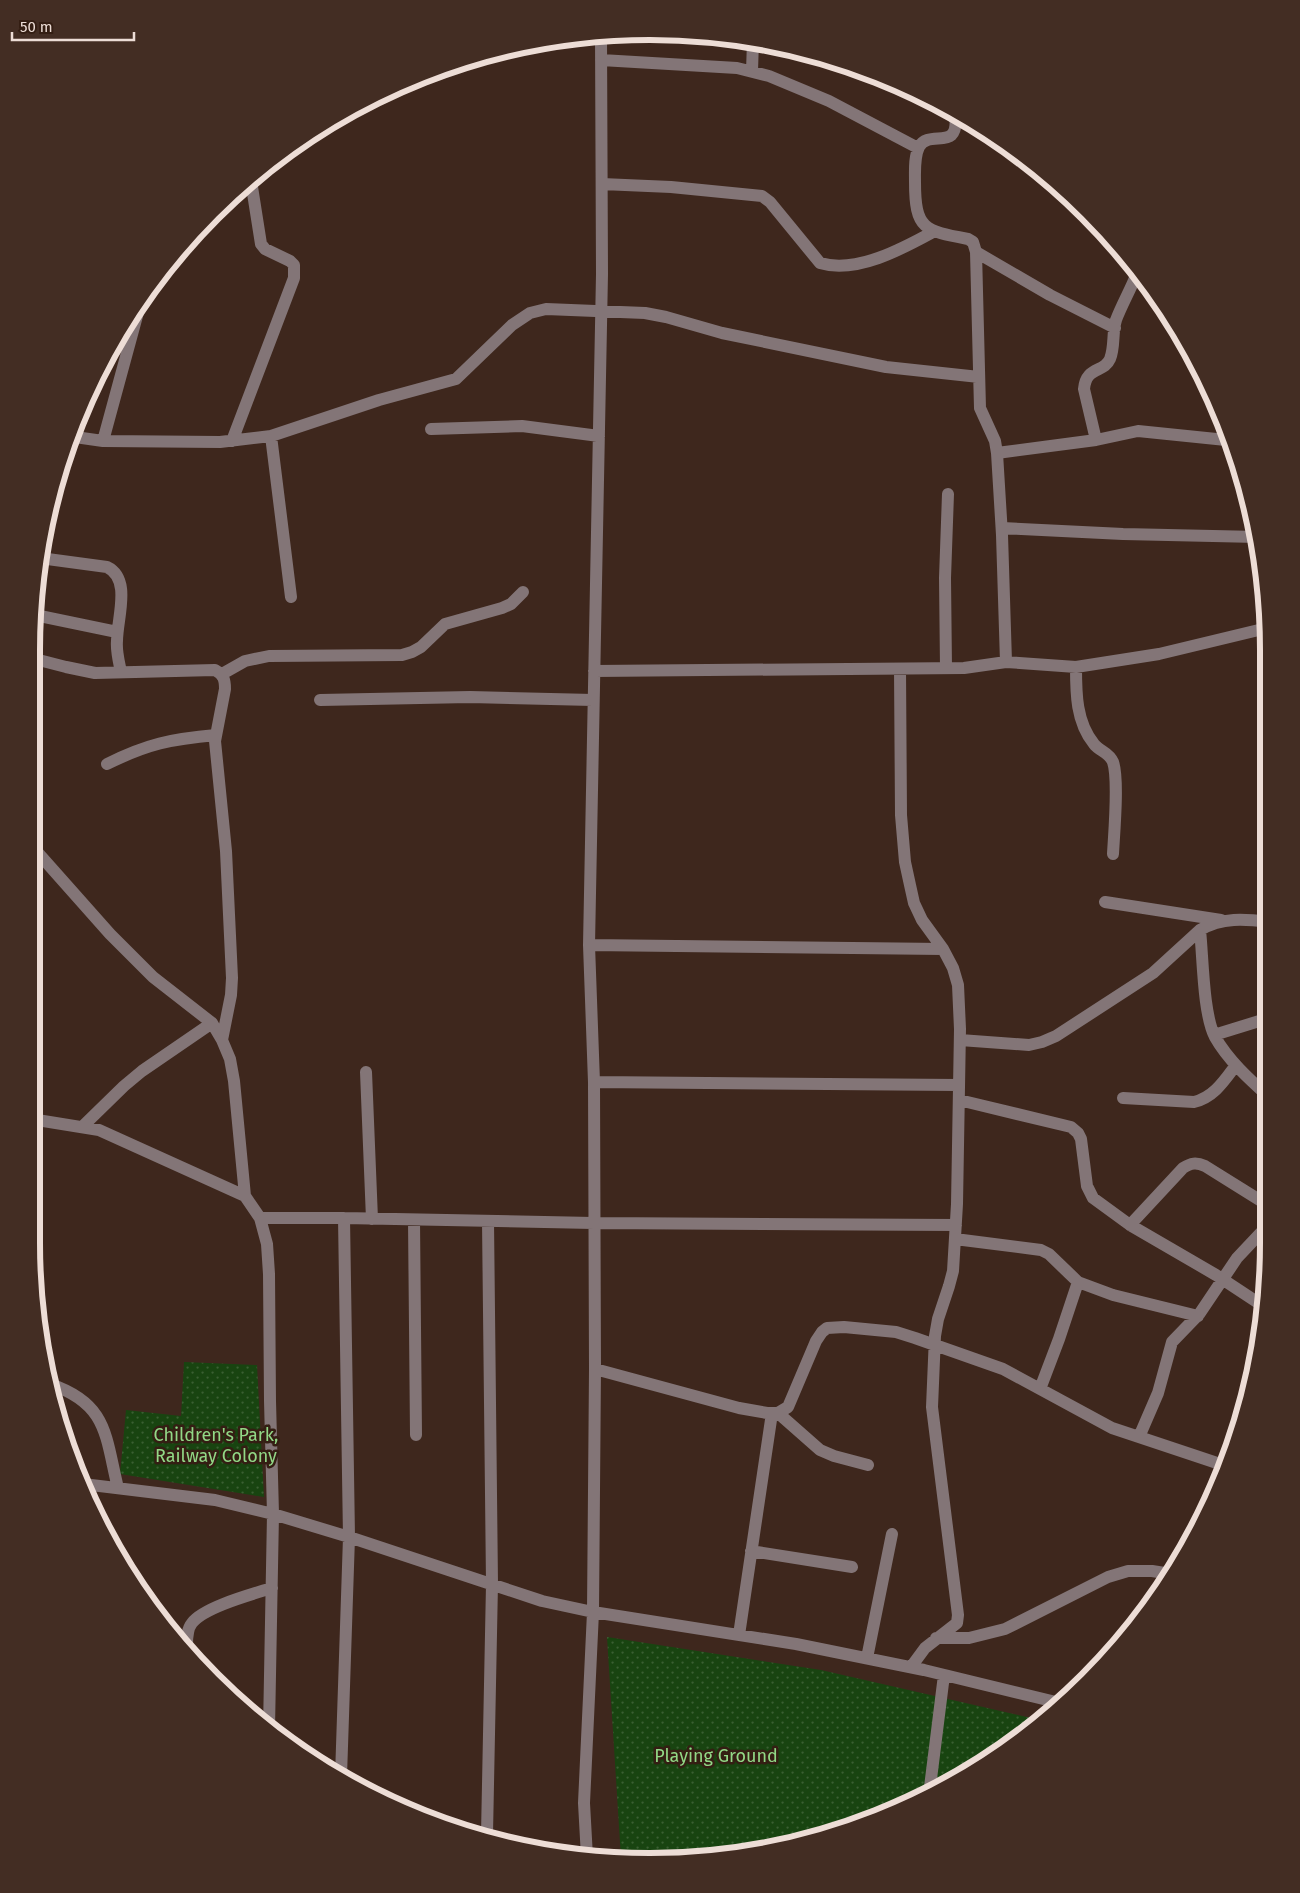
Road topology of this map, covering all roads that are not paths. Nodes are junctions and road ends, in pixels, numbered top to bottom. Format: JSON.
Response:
{"nodes":[{"id":1,"x":601,"y":42,"type":"edge"},
{"id":2,"x":753,"y":49,"type":"edge"},
{"id":3,"x":601,"y":60,"type":"junction"},
{"id":4,"x":752,"y":72,"type":"junction"},
{"id":5,"x":956,"y":122,"type":"edge"},
{"id":6,"x":918,"y":148,"type":"junction"},
{"id":7,"x":602,"y":184,"type":"junction"},
{"id":8,"x":252,"y":188,"type":"edge"},
{"id":9,"x":933,"y":232,"type":"junction"},
{"id":10,"x":976,"y":252,"type":"junction"},
{"id":11,"x":1134,"y":279,"type":"edge"},
{"id":12,"x":601,"y":312,"type":"junction"},
{"id":13,"x":135,"y":324,"type":"edge"},
{"id":14,"x":1114,"y":328,"type":"junction"},
{"id":15,"x":979,"y":377,"type":"junction"},
{"id":16,"x":431,"y":429,"type":"dead end"},
{"id":17,"x":271,"y":436,"type":"junction"},
{"id":18,"x":599,"y":436,"type":"junction"},
{"id":19,"x":78,"y":437,"type":"edge"},
{"id":20,"x":1096,"y":440,"type":"junction"},
{"id":21,"x":1223,"y":440,"type":"edge"},
{"id":22,"x":103,"y":441,"type":"junction"},
{"id":23,"x":232,"y":441,"type":"junction"},
{"id":24,"x":997,"y":452,"type":"junction"},
{"id":25,"x":948,"y":494,"type":"dead end"},
{"id":26,"x":1002,"y":528,"type":"junction"},
{"id":27,"x":1249,"y":537,"type":"edge"},
{"id":28,"x":47,"y":559,"type":"edge"},
{"id":29,"x":523,"y":592,"type":"dead end"},
{"id":30,"x":292,"y":597,"type":"dead end"},
{"id":31,"x":41,"y":616,"type":"edge"},
{"id":32,"x":1259,"y":630,"type":"edge"},
{"id":33,"x":117,"y":632,"type":"junction"},
{"id":34,"x":40,"y":660,"type":"edge"},
{"id":35,"x":1006,"y":662,"type":"junction"},
{"id":36,"x":1076,"y":666,"type":"junction"},
{"id":37,"x":946,"y":668,"type":"junction"},
{"id":38,"x":900,"y":669,"type":"junction"},
{"id":39,"x":594,"y":671,"type":"junction"},
{"id":40,"x":121,"y":672,"type":"junction"},
{"id":41,"x":222,"y":674,"type":"junction"},
{"id":42,"x":320,"y":700,"type":"dead end"},
{"id":43,"x":594,"y":700,"type":"junction"},
{"id":44,"x":216,"y":735,"type":"junction"},
{"id":45,"x":107,"y":764,"type":"dead end"},
{"id":46,"x":1113,"y":854,"type":"dead end"},
{"id":47,"x":40,"y":856,"type":"edge"},
{"id":48,"x":1105,"y":902,"type":"dead end"},
{"id":49,"x":1223,"y":920,"type":"junction"},
{"id":50,"x":1260,"y":921,"type":"edge"},
{"id":51,"x":1200,"y":930,"type":"junction"},
{"id":52,"x":589,"y":944,"type":"junction"},
{"id":53,"x":943,"y":949,"type":"junction"},
{"id":54,"x":1260,"y":1021,"type":"edge"},
{"id":55,"x":212,"y":1023,"type":"junction"},
{"id":56,"x":1214,"y":1035,"type":"junction"},
{"id":57,"x":222,"y":1040,"type":"junction"},
{"id":58,"x":960,"y":1040,"type":"junction"},
{"id":59,"x":1236,"y":1065,"type":"junction"},
{"id":60,"x":366,"y":1072,"type":"dead end"},
{"id":61,"x":594,"y":1082,"type":"junction"},
{"id":62,"x":960,"y":1085,"type":"junction"},
{"id":63,"x":1260,"y":1088,"type":"edge"},
{"id":64,"x":1123,"y":1098,"type":"dead end"},
{"id":65,"x":959,"y":1100,"type":"junction"},
{"id":66,"x":40,"y":1120,"type":"edge"},
{"id":67,"x":82,"y":1127,"type":"junction"},
{"id":68,"x":245,"y":1196,"type":"junction"},
{"id":69,"x":1260,"y":1200,"type":"edge"},
{"id":70,"x":260,"y":1218,"type":"junction"},
{"id":71,"x":344,"y":1218,"type":"junction"},
{"id":72,"x":372,"y":1218,"type":"junction"},
{"id":73,"x":414,"y":1220,"type":"junction"},
{"id":74,"x":488,"y":1221,"type":"junction"},
{"id":75,"x":593,"y":1223,"type":"junction"},
{"id":76,"x":956,"y":1225,"type":"junction"},
{"id":77,"x":1130,"y":1225,"type":"junction"},
{"id":78,"x":1260,"y":1234,"type":"edge"},
{"id":79,"x":955,"y":1239,"type":"junction"},
{"id":80,"x":1224,"y":1280,"type":"junction"},
{"id":81,"x":1078,"y":1282,"type":"junction"},
{"id":82,"x":1257,"y":1303,"type":"edge"},
{"id":83,"x":1198,"y":1316,"type":"junction"},
{"id":84,"x":935,"y":1344,"type":"junction"},
{"id":85,"x":594,"y":1369,"type":"junction"},
{"id":86,"x":58,"y":1386,"type":"edge"},
{"id":87,"x":1040,"y":1389,"type":"junction"},
{"id":88,"x":775,"y":1413,"type":"junction"},
{"id":89,"x":416,"y":1434,"type":"dead end"},
{"id":90,"x":1139,"y":1437,"type":"junction"},
{"id":91,"x":1219,"y":1464,"type":"edge"},
{"id":92,"x":868,"y":1465,"type":"dead end"},
{"id":93,"x":90,"y":1485,"type":"edge"},
{"id":94,"x":118,"y":1488,"type":"junction"},
{"id":95,"x":273,"y":1514,"type":"junction"},
{"id":96,"x":892,"y":1534,"type":"dead end"},
{"id":97,"x":349,"y":1537,"type":"junction"},
{"id":98,"x":751,"y":1551,"type":"junction"},
{"id":99,"x":852,"y":1567,"type":"dead end"},
{"id":100,"x":1163,"y":1573,"type":"edge"},
{"id":101,"x":492,"y":1584,"type":"junction"},
{"id":102,"x":272,"y":1588,"type":"junction"},
{"id":103,"x":593,"y":1612,"type":"junction"},
{"id":104,"x":739,"y":1635,"type":"junction"},
{"id":105,"x":184,"y":1637,"type":"edge"},
{"id":106,"x":936,"y":1638,"type":"junction"},
{"id":107,"x":867,"y":1658,"type":"junction"},
{"id":108,"x":910,"y":1667,"type":"junction"},
{"id":109,"x":944,"y":1675,"type":"junction"},
{"id":110,"x":1053,"y":1701,"type":"edge"},
{"id":111,"x":270,"y":1720,"type":"edge"},
{"id":112,"x":341,"y":1769,"type":"edge"},
{"id":113,"x":930,"y":1784,"type":"edge"},
{"id":114,"x":487,"y":1831,"type":"edge"},
{"id":115,"x":587,"y":1850,"type":"edge"}],
"edges":[{"from":1,"to":3,"type":"street"},
{"from":2,"to":4,"type":"street"},
{"from":3,"to":4,"type":"street"},
{"from":3,"to":7,"type":"street"},
{"from":4,"to":6,"type":"street"},
{"from":5,"to":6,"type":"street"},
{"from":6,"to":9,"type":"street"},
{"from":7,"to":9,"type":"street"},
{"from":7,"to":12,"type":"street"},
{"from":8,"to":23,"type":"street"},
{"from":9,"to":10,"type":"street"},
{"from":10,"to":14,"type":"street"},
{"from":10,"to":15,"type":"street"},
{"from":11,"to":14,"type":"street"},
{"from":12,"to":15,"type":"street"},
{"from":12,"to":17,"type":"street"},
{"from":12,"to":18,"type":"street"},
{"from":13,"to":22,"type":"street"},
{"from":14,"to":20,"type":"street"},
{"from":15,"to":24,"type":"street"},
{"from":16,"to":18,"type":"street"},
{"from":17,"to":23,"type":"street"},
{"from":17,"to":30,"type":"street"},
{"from":18,"to":39,"type":"street"},
{"from":19,"to":22,"type":"street"},
{"from":20,"to":21,"type":"street"},
{"from":20,"to":24,"type":"street"},
{"from":22,"to":23,"type":"street"},
{"from":24,"to":26,"type":"street"},
{"from":25,"to":37,"type":"street"},
{"from":26,"to":27,"type":"street"},
{"from":26,"to":35,"type":"street"},
{"from":28,"to":33,"type":"street"},
{"from":29,"to":41,"type":"street"},
{"from":31,"to":33,"type":"street"},
{"from":32,"to":36,"type":"street"},
{"from":33,"to":40,"type":"street"},
{"from":34,"to":40,"type":"street"},
{"from":35,"to":36,"type":"street"},
{"from":35,"to":37,"type":"street"},
{"from":36,"to":46,"type":"street"},
{"from":37,"to":38,"type":"street"},
{"from":38,"to":39,"type":"street"},
{"from":38,"to":53,"type":"street"},
{"from":39,"to":43,"type":"street"},
{"from":40,"to":41,"type":"street"},
{"from":41,"to":44,"type":"street"},
{"from":42,"to":43,"type":"street"},
{"from":43,"to":52,"type":"street"},
{"from":44,"to":45,"type":"street"},
{"from":44,"to":57,"type":"street"},
{"from":47,"to":55,"type":"street"},
{"from":48,"to":49,"type":"street"},
{"from":49,"to":50,"type":"street"},
{"from":49,"to":51,"type":"street"},
{"from":51,"to":56,"type":"street"},
{"from":51,"to":58,"type":"street"},
{"from":52,"to":53,"type":"street"},
{"from":52,"to":61,"type":"street"},
{"from":53,"to":58,"type":"street"},
{"from":54,"to":56,"type":"street"},
{"from":55,"to":57,"type":"street"},
{"from":55,"to":67,"type":"street"},
{"from":56,"to":59,"type":"street"},
{"from":57,"to":68,"type":"street"},
{"from":58,"to":62,"type":"street"},
{"from":59,"to":63,"type":"street"},
{"from":59,"to":64,"type":"street"},
{"from":60,"to":72,"type":"street"},
{"from":61,"to":62,"type":"street"},
{"from":61,"to":75,"type":"street"},
{"from":62,"to":65,"type":"street"},
{"from":65,"to":76,"type":"street"},
{"from":65,"to":77,"type":"street"},
{"from":66,"to":67,"type":"street"},
{"from":67,"to":68,"type":"street"},
{"from":68,"to":70,"type":"street"},
{"from":69,"to":77,"type":"street"},
{"from":70,"to":71,"type":"street"},
{"from":70,"to":95,"type":"street"},
{"from":71,"to":72,"type":"street"},
{"from":71,"to":97,"type":"street"},
{"from":72,"to":73,"type":"street"},
{"from":73,"to":74,"type":"street"},
{"from":73,"to":89,"type":"street"},
{"from":74,"to":75,"type":"street"},
{"from":74,"to":101,"type":"street"},
{"from":75,"to":76,"type":"street"},
{"from":75,"to":85,"type":"street"},
{"from":76,"to":79,"type":"street"},
{"from":77,"to":80,"type":"street"},
{"from":78,"to":80,"type":"street"},
{"from":79,"to":81,"type":"street"},
{"from":79,"to":84,"type":"street"},
{"from":80,"to":82,"type":"street"},
{"from":80,"to":83,"type":"street"},
{"from":81,"to":83,"type":"street"},
{"from":81,"to":87,"type":"street"},
{"from":83,"to":90,"type":"street"},
{"from":84,"to":87,"type":"street"},
{"from":84,"to":88,"type":"street"},
{"from":84,"to":106,"type":"street"},
{"from":85,"to":88,"type":"street"},
{"from":85,"to":103,"type":"street"},
{"from":86,"to":94,"type":"street"},
{"from":87,"to":90,"type":"street"},
{"from":88,"to":92,"type":"street"},
{"from":88,"to":98,"type":"street"},
{"from":90,"to":91,"type":"street"},
{"from":93,"to":94,"type":"street"},
{"from":94,"to":95,"type":"street"},
{"from":95,"to":97,"type":"street"},
{"from":95,"to":102,"type":"street"},
{"from":96,"to":107,"type":"street"},
{"from":97,"to":101,"type":"street"},
{"from":97,"to":112,"type":"street"},
{"from":98,"to":99,"type":"street"},
{"from":98,"to":104,"type":"street"},
{"from":100,"to":106,"type":"street"},
{"from":101,"to":103,"type":"street"},
{"from":101,"to":114,"type":"street"},
{"from":102,"to":105,"type":"street"},
{"from":102,"to":111,"type":"street"},
{"from":103,"to":104,"type":"street"},
{"from":103,"to":115,"type":"street"},
{"from":104,"to":107,"type":"street"},
{"from":106,"to":108,"type":"street"},
{"from":107,"to":108,"type":"street"},
{"from":108,"to":109,"type":"street"},
{"from":109,"to":110,"type":"street"},
{"from":109,"to":113,"type":"street"}]}
